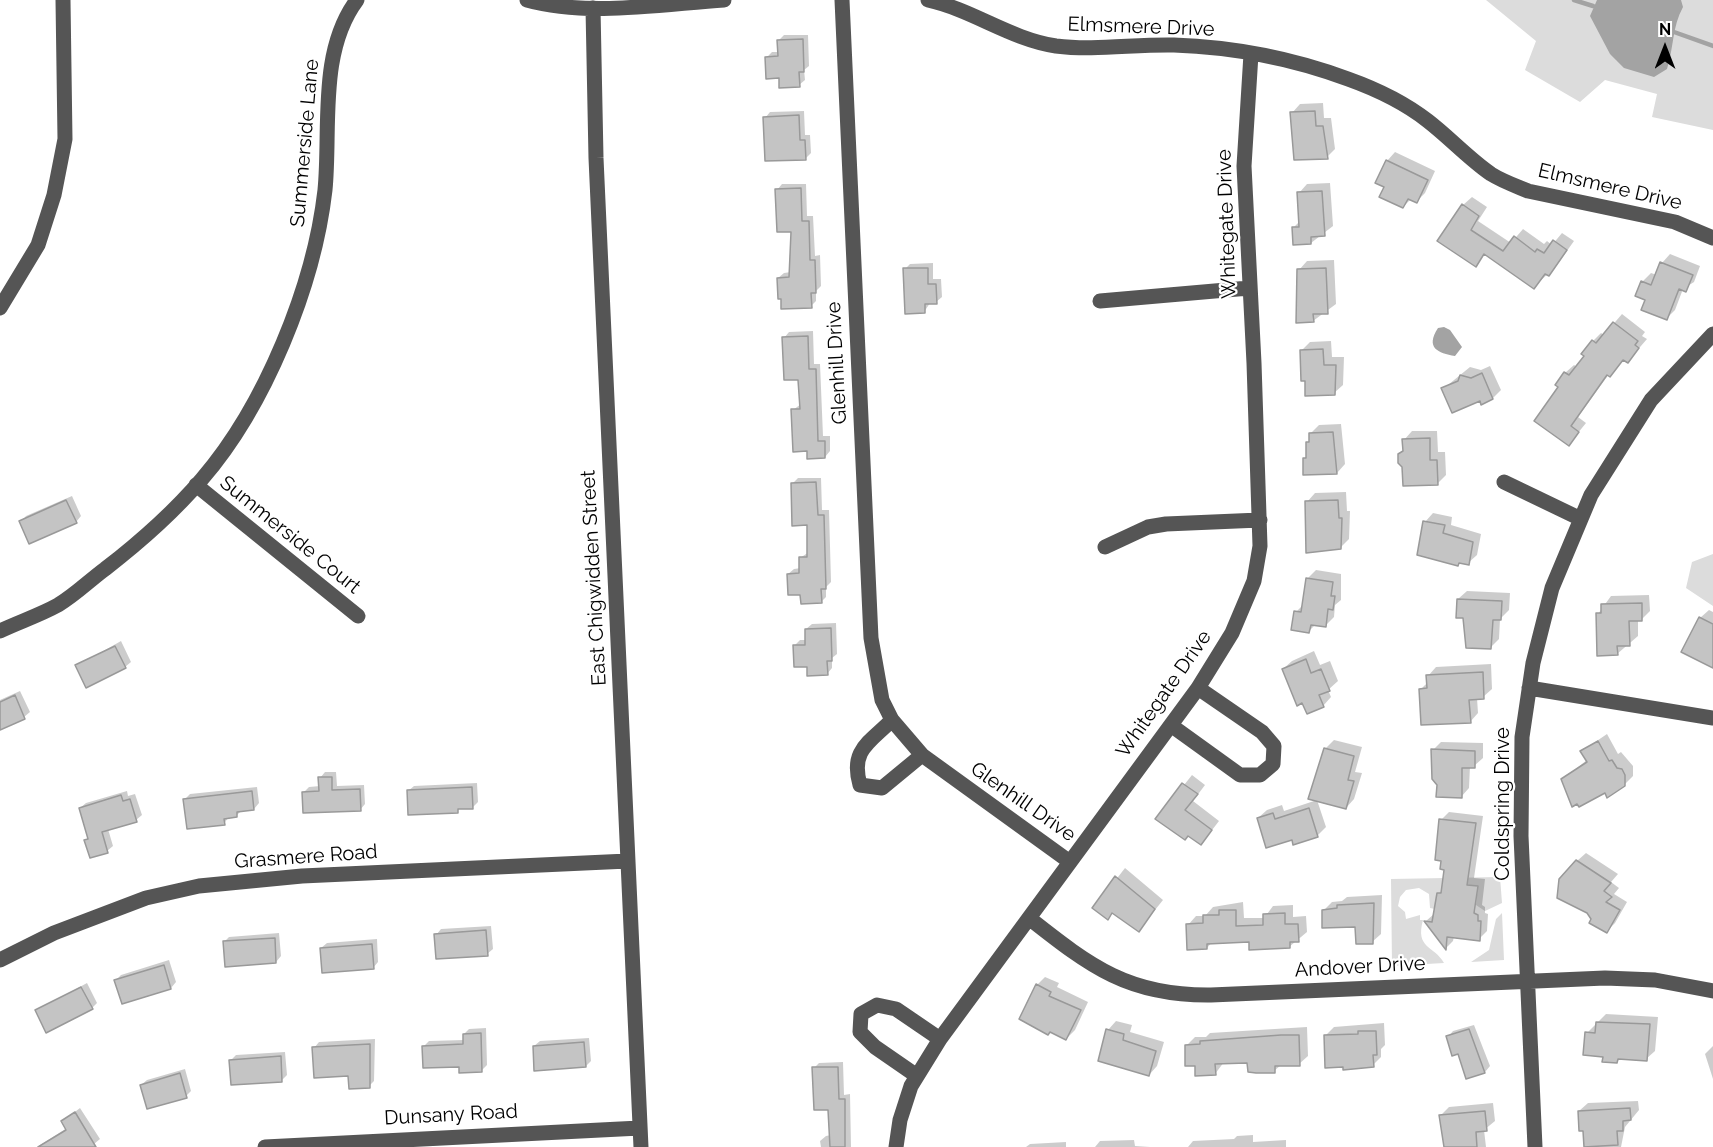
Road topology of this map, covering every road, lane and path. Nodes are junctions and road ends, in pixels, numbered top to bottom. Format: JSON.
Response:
{"nodes":[{"id":1,"x":63,"y":0,"type":"edge"},
{"id":2,"x":357,"y":0,"type":"edge"},
{"id":3,"x":527,"y":0,"type":"edge"},
{"id":4,"x":724,"y":0,"type":"edge"},
{"id":5,"x":842,"y":0,"type":"edge"},
{"id":6,"x":928,"y":0,"type":"edge"},
{"id":7,"x":592,"y":8,"type":"junction"},
{"id":8,"x":1251,"y":54,"type":"junction"},
{"id":9,"x":1713,"y":238,"type":"edge"},
{"id":10,"x":1250,"y":288,"type":"junction"},
{"id":11,"x":1100,"y":301,"type":"dead end"},
{"id":12,"x":0,"y":308,"type":"edge"},
{"id":13,"x":1713,"y":334,"type":"edge"},
{"id":14,"x":1504,"y":482,"type":"dead end"},
{"id":15,"x":196,"y":485,"type":"junction"},
{"id":16,"x":1581,"y":519,"type":"junction"},
{"id":17,"x":1260,"y":520,"type":"junction"},
{"id":18,"x":1105,"y":547,"type":"dead end"},
{"id":19,"x":358,"y":616,"type":"dead end"},
{"id":20,"x":0,"y":631,"type":"edge"},
{"id":21,"x":1198,"y":688,"type":"junction"},
{"id":22,"x":1529,"y":688,"type":"junction"},
{"id":23,"x":1713,"y":718,"type":"edge"},
{"id":24,"x":892,"y":720,"type":"junction"},
{"id":25,"x":1172,"y":726,"type":"junction"},
{"id":26,"x":922,"y":755,"type":"junction"},
{"id":27,"x":628,"y":861,"type":"junction"},
{"id":28,"x":1070,"y":862,"type":"junction"},
{"id":29,"x":1029,"y":918,"type":"junction"},
{"id":30,"x":0,"y":960,"type":"edge"},
{"id":31,"x":1527,"y":981,"type":"junction"},
{"id":32,"x":1713,"y":991,"type":"edge"},
{"id":33,"x":940,"y":1039,"type":"junction"},
{"id":34,"x":917,"y":1076,"type":"junction"},
{"id":35,"x":640,"y":1128,"type":"junction"},
{"id":36,"x":265,"y":1147,"type":"edge"},
{"id":37,"x":640,"y":1147,"type":"edge"},
{"id":38,"x":896,"y":1147,"type":"edge"},
{"id":39,"x":1534,"y":1147,"type":"edge"}],
"edges":[{"from":1,"to":12,"type":"street"},
{"from":2,"to":15,"type":"street","name":"Summerside Lane"},
{"from":3,"to":7,"type":"street"},
{"from":4,"to":7,"type":"street"},
{"from":5,"to":24,"type":"street","name":"Glenhill Drive"},
{"from":6,"to":8,"type":"street","name":"Elmsmere Drive"},
{"from":7,"to":27,"type":"street","name":"East Chigwidden Street"},
{"from":8,"to":9,"type":"street","name":"Elmsmere Drive"},
{"from":8,"to":10,"type":"street","name":"Whitegate Drive"},
{"from":10,"to":11,"type":"street"},
{"from":10,"to":17,"type":"street","name":"Whitegate Drive"},
{"from":13,"to":16,"type":"street","name":"Coldspring Drive"},
{"from":14,"to":16,"type":"street"},
{"from":15,"to":19,"type":"street","name":"Summerside Court"},
{"from":15,"to":20,"type":"street","name":"Summerside Lane"},
{"from":16,"to":22,"type":"street","name":"Coldspring Drive"},
{"from":17,"to":18,"type":"street"},
{"from":17,"to":21,"type":"street","name":"Whitegate Drive"},
{"from":21,"to":25,"type":"street","name":"Whitegate Drive"},
{"from":21,"to":25,"type":"street"},
{"from":22,"to":23,"type":"street"},
{"from":22,"to":31,"type":"street","name":"Coldspring Drive"},
{"from":24,"to":26,"type":"street","name":"Glenhill Drive"},
{"from":24,"to":26,"type":"street"},
{"from":25,"to":28,"type":"street","name":"Whitegate Drive"},
{"from":26,"to":28,"type":"street","name":"Glenhill Drive"},
{"from":27,"to":30,"type":"street","name":"Grasmere Road"},
{"from":27,"to":35,"type":"street","name":"East Chigwidden Street"},
{"from":28,"to":29,"type":"street","name":"Whitegate Drive"},
{"from":29,"to":31,"type":"street","name":"Andover Drive"},
{"from":29,"to":33,"type":"street","name":"Whitegate Drive"},
{"from":31,"to":32,"type":"street","name":"Andover Drive"},
{"from":31,"to":39,"type":"street","name":"Coldspring Drive"},
{"from":33,"to":34,"type":"street","name":"Whitegate Drive"},
{"from":33,"to":34,"type":"street"},
{"from":34,"to":38,"type":"street","name":"Whitegate Drive"},
{"from":35,"to":36,"type":"street","name":"Dunsany Road"},
{"from":35,"to":37,"type":"street","name":"East Chigwidden Street"}]}
